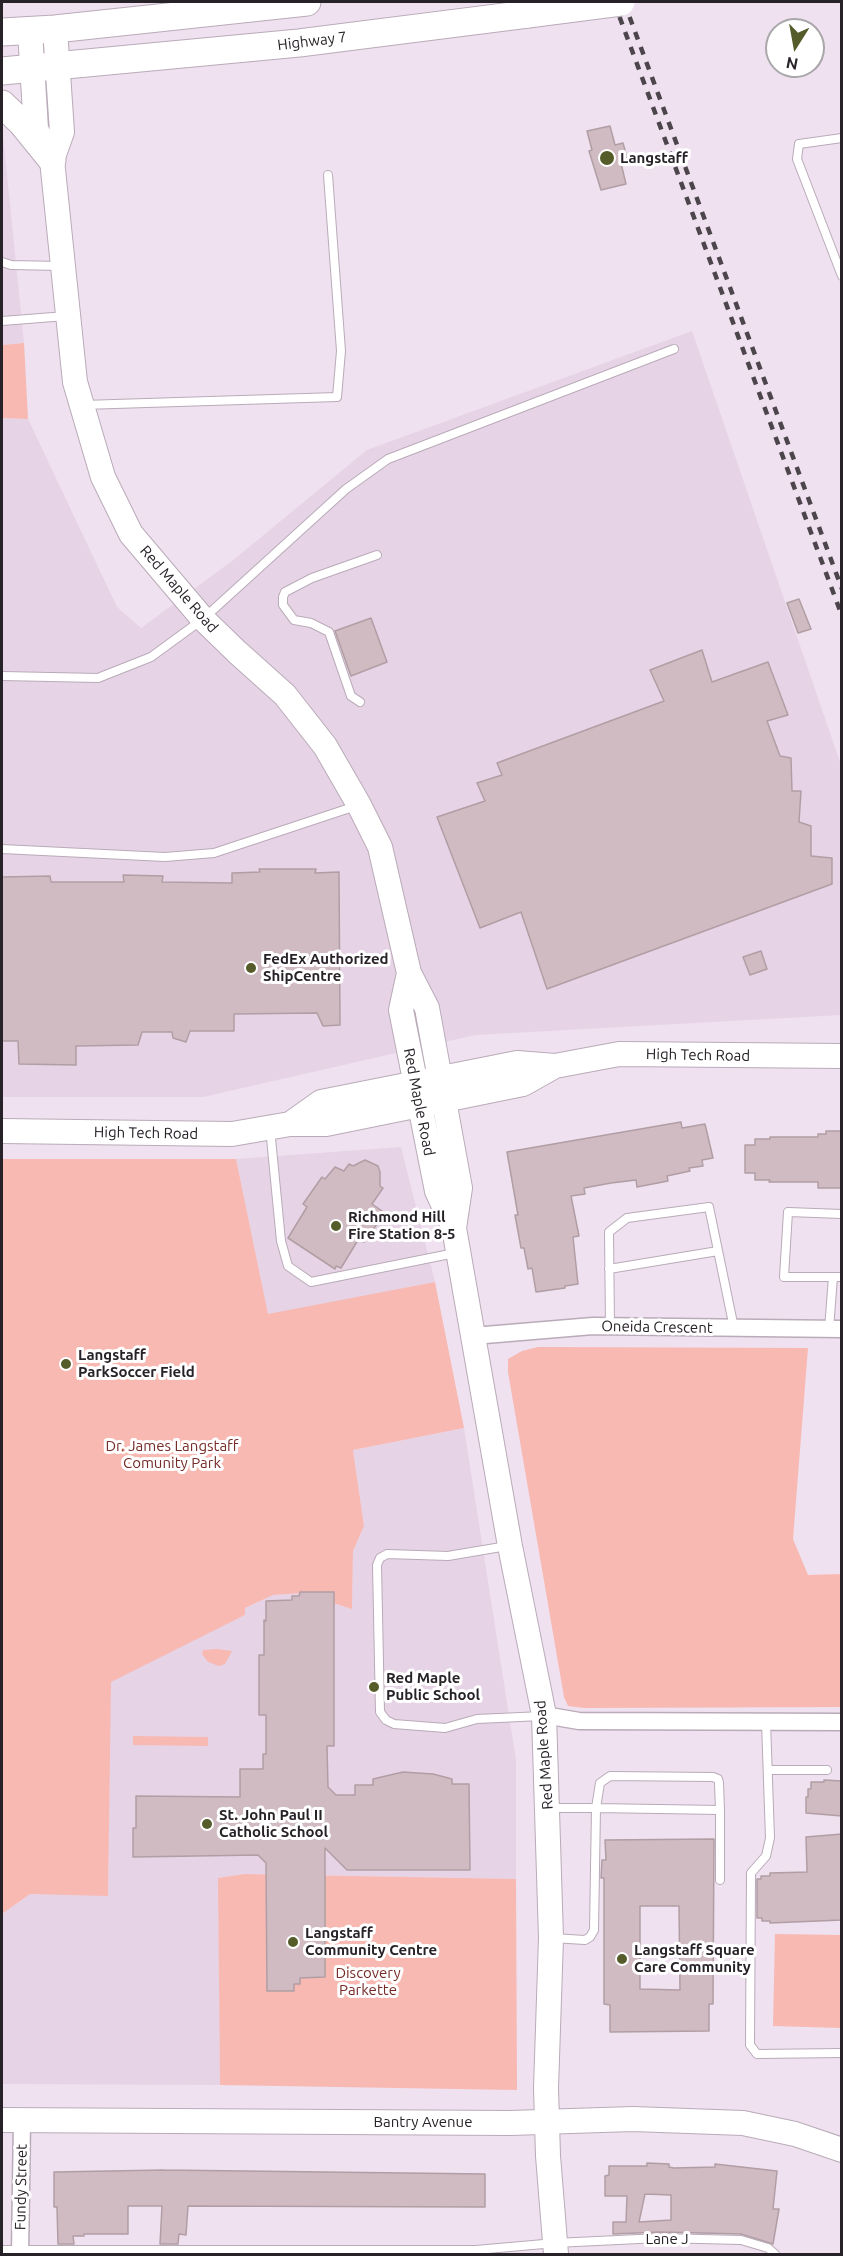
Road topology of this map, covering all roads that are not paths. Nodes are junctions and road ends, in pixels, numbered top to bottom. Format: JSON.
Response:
{"nodes":[{"id":1,"x":307,"y":2,"type":"edge"},
{"id":2,"x":621,"y":2,"type":"edge"},
{"id":3,"x":43,"y":30,"type":"junction"},
{"id":4,"x":2,"y":32,"type":"edge"},
{"id":5,"x":46,"y":67,"type":"junction"},
{"id":6,"x":2,"y":71,"type":"edge"},
{"id":7,"x":2,"y":104,"type":"edge"},
{"id":8,"x":842,"y":138,"type":"edge"},
{"id":9,"x":52,"y":160,"type":"junction"},
{"id":10,"x":328,"y":175,"type":"dead end"},
{"id":11,"x":2,"y":262,"type":"edge"},
{"id":12,"x":62,"y":266,"type":"junction"},
{"id":13,"x":842,"y":276,"type":"edge"},
{"id":14,"x":66,"y":316,"type":"junction"},
{"id":15,"x":2,"y":321,"type":"edge"},
{"id":16,"x":674,"y":349,"type":"dead end"},
{"id":17,"x":81,"y":405,"type":"junction"},
{"id":18,"x":377,"y":555,"type":"dead end"},
{"id":19,"x":203,"y":619,"type":"junction"},
{"id":20,"x":2,"y":676,"type":"edge"},
{"id":21,"x":360,"y":702,"type":"dead end"},
{"id":22,"x":359,"y":805,"type":"junction"},
{"id":23,"x":2,"y":849,"type":"edge"},
{"id":24,"x":409,"y":973,"type":"junction"},
{"id":25,"x":842,"y":1056,"type":"edge"},
{"id":26,"x":442,"y":1089,"type":"junction"},
{"id":27,"x":418,"y":1094,"type":"junction"},
{"id":28,"x":280,"y":1126,"type":"junction"},
{"id":29,"x":2,"y":1131,"type":"edge"},
{"id":30,"x":842,"y":1214,"type":"edge"},
{"id":31,"x":454,"y":1228,"type":"junction"},
{"id":32,"x":718,"y":1251,"type":"junction"},
{"id":33,"x":459,"y":1252,"type":"junction"},
{"id":34,"x":609,"y":1269,"type":"junction"},
{"id":35,"x":837,"y":1277,"type":"edge"},
{"id":36,"x":610,"y":1326,"type":"junction"},
{"id":37,"x":734,"y":1328,"type":"junction"},
{"id":38,"x":835,"y":1329,"type":"edge"},
{"id":39,"x":473,"y":1336,"type":"junction"},
{"id":40,"x":510,"y":1546,"type":"junction"},
{"id":41,"x":544,"y":1715,"type":"junction"},
{"id":42,"x":766,"y":1722,"type":"junction"},
{"id":43,"x":842,"y":1722,"type":"edge"},
{"id":44,"x":768,"y":1770,"type":"junction"},
{"id":45,"x":827,"y":1770,"type":"dead end"},
{"id":46,"x":548,"y":1808,"type":"junction"},
{"id":47,"x":596,"y":1808,"type":"junction"},
{"id":48,"x":720,"y":1810,"type":"junction"},
{"id":49,"x":720,"y":1880,"type":"dead end"},
{"id":50,"x":551,"y":1938,"type":"junction"},
{"id":51,"x":842,"y":2053,"type":"edge"},
{"id":52,"x":12,"y":2120,"type":"edge"},
{"id":53,"x":548,"y":2122,"type":"junction"},
{"id":54,"x":842,"y":2150,"type":"edge"},
{"id":55,"x":555,"y":2249,"type":"edge"},
{"id":56,"x":2,"y":2250,"type":"edge"},
{"id":57,"x":20,"y":2252,"type":"edge"},
{"id":58,"x":776,"y":2254,"type":"edge"}],
"edges":[{"from":1,"to":3,"type":"main road"},
{"from":2,"to":5,"type":"main road","name":"Highway 7","bridge":true},
{"from":3,"to":4,"type":"main road"},
{"from":3,"to":5,"type":"street","name":"Red Maple Road"},
{"from":5,"to":6,"type":"main road","name":"Highway 7"},
{"from":5,"to":9,"type":"street","name":"Red Maple Road"},
{"from":7,"to":9,"type":"main road"},
{"from":8,"to":13,"type":"lane"},
{"from":9,"to":12,"type":"street","name":"Red Maple Road"},
{"from":10,"to":17,"type":"lane"},
{"from":11,"to":12,"type":"lane"},
{"from":12,"to":14,"type":"street","name":"Red Maple Road"},
{"from":14,"to":15,"type":"lane"},
{"from":14,"to":17,"type":"street","name":"Red Maple Road"},
{"from":16,"to":19,"type":"lane"},
{"from":17,"to":19,"type":"street","name":"Red Maple Road"},
{"from":18,"to":21,"type":"lane"},
{"from":19,"to":20,"type":"lane"},
{"from":19,"to":22,"type":"street","name":"Red Maple Road"},
{"from":22,"to":23,"type":"lane"},
{"from":22,"to":24,"type":"street","name":"Red Maple Road"},
{"from":24,"to":26,"type":"street","name":"Red Maple Road"},
{"from":24,"to":27,"type":"street","name":"Red Maple Road"},
{"from":25,"to":26,"type":"street","name":"High Tech Road"},
{"from":26,"to":27,"type":"street","name":"High Tech Road"},
{"from":26,"to":31,"type":"street","name":"Red Maple Road"},
{"from":27,"to":28,"type":"street","name":"High Tech Road"},
{"from":27,"to":31,"type":"street","name":"Red Maple Road"},
{"from":28,"to":29,"type":"street","name":"High Tech Road"},
{"from":28,"to":33,"type":"lane"},
{"from":30,"to":35,"type":"lane"},
{"from":31,"to":33,"type":"street","name":"Red Maple Road"},
{"from":32,"to":34,"type":"lane"},
{"from":32,"to":34,"type":"lane"},
{"from":32,"to":37,"type":"lane"},
{"from":33,"to":39,"type":"street","name":"Red Maple Road"},
{"from":34,"to":36,"type":"lane"},
{"from":35,"to":38,"type":"lane"},
{"from":36,"to":37,"type":"street","name":"Oneida Crescent"},
{"from":36,"to":39,"type":"street","name":"Oneida Crescent"},
{"from":37,"to":38,"type":"street","name":"Oneida Crescent"},
{"from":39,"to":40,"type":"street","name":"Red Maple Road"},
{"from":40,"to":41,"type":"street","name":"Red Maple Road"},
{"from":40,"to":41,"type":"lane"},
{"from":41,"to":42,"type":"street"},
{"from":41,"to":46,"type":"street","name":"Red Maple Road"},
{"from":42,"to":43,"type":"street"},
{"from":42,"to":44,"type":"lane"},
{"from":44,"to":45,"type":"lane"},
{"from":44,"to":51,"type":"lane"},
{"from":46,"to":47,"type":"lane"},
{"from":46,"to":50,"type":"street","name":"Red Maple Road"},
{"from":47,"to":48,"type":"lane"},
{"from":47,"to":48,"type":"lane"},
{"from":47,"to":50,"type":"lane"},
{"from":48,"to":49,"type":"lane"},
{"from":50,"to":53,"type":"street","name":"Red Maple Road"},
{"from":52,"to":53,"type":"street","name":"Bantry Avenue"},
{"from":52,"to":57,"type":"street","name":"Fundy Street"},
{"from":53,"to":54,"type":"street","name":"Bantry Avenue"},
{"from":53,"to":55,"type":"street","name":"Red Maple Road"},
{"from":55,"to":57,"type":"lane","name":"Lane J"},
{"from":55,"to":58,"type":"lane","name":"Lane J"},
{"from":56,"to":57,"type":"lane","name":"Lane J"}]}
